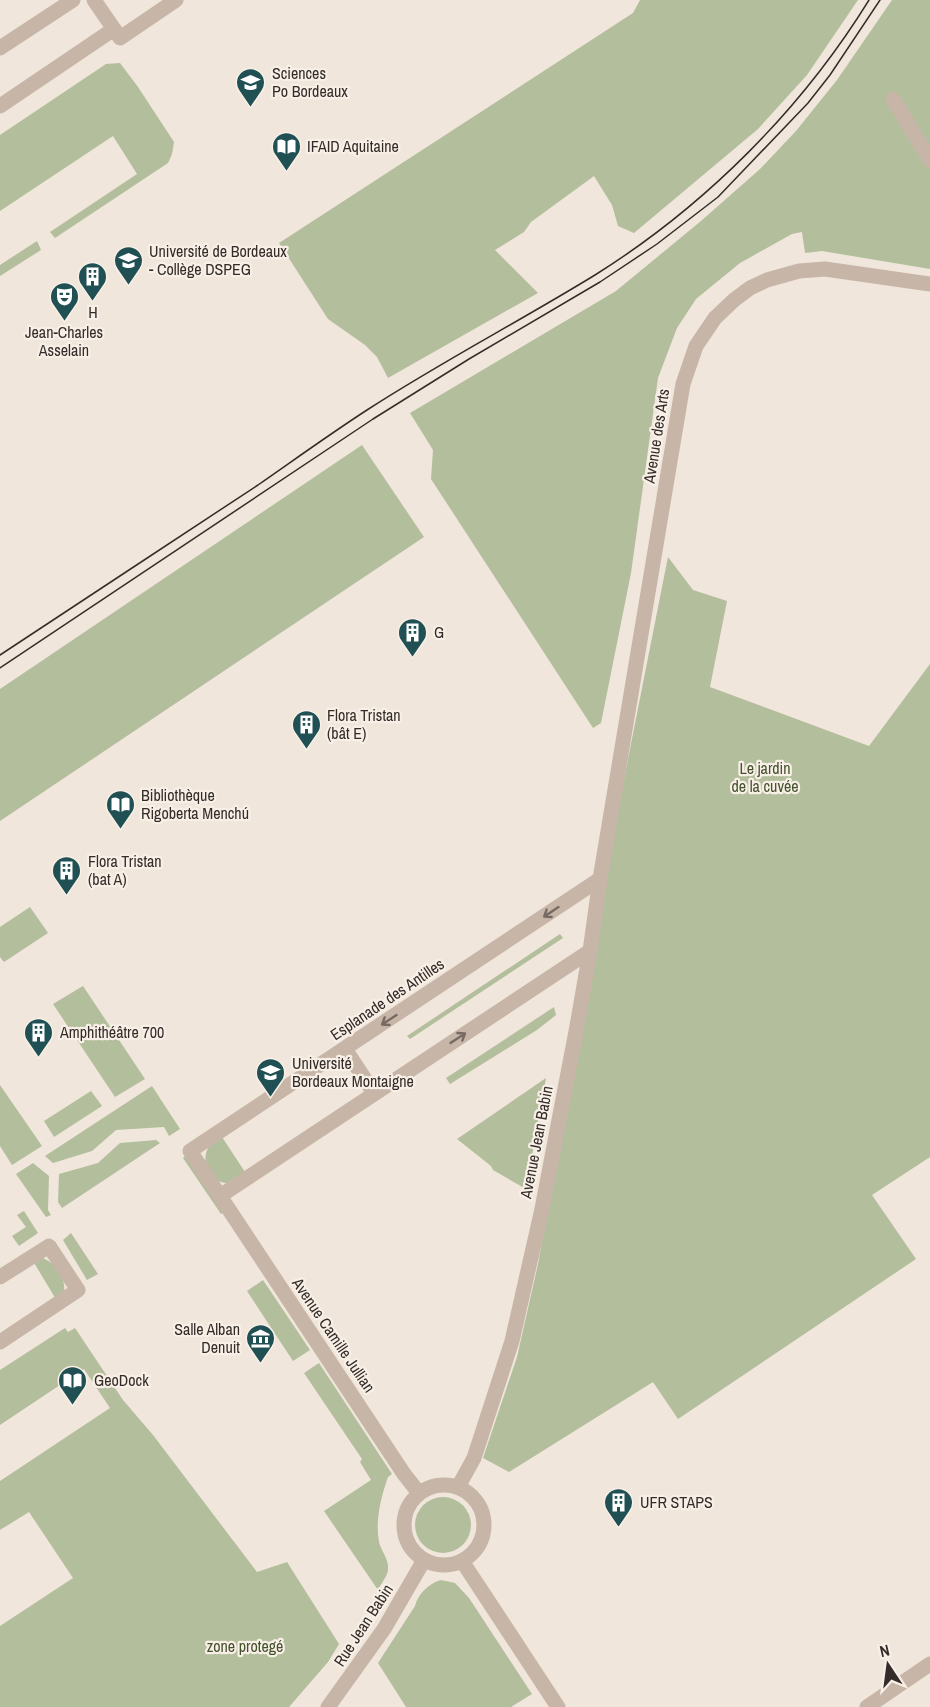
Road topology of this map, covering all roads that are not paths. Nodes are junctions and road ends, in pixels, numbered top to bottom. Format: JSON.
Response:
{"nodes":[{"id":1,"x":73,"y":0,"type":"edge"},
{"id":2,"x":94,"y":0,"type":"edge"},
{"id":3,"x":176,"y":0,"type":"edge"},
{"id":4,"x":117,"y":34,"type":"junction"},
{"id":5,"x":0,"y":48,"type":"edge"},
{"id":6,"x":893,"y":99,"type":"dead end"},
{"id":7,"x":0,"y":106,"type":"edge"},
{"id":8,"x":930,"y":160,"type":"edge"},
{"id":9,"x":930,"y":284,"type":"edge"},
{"id":10,"x":615,"y":795,"type":"joint"},
{"id":11,"x":600,"y":879,"type":"junction"},
{"id":12,"x":590,"y":951,"type":"junction"},
{"id":13,"x":345,"y":1048,"type":"junction"},
{"id":14,"x":374,"y":1093,"type":"junction"},
{"id":15,"x":220,"y":1196,"type":"junction"},
{"id":16,"x":0,"y":1277,"type":"edge"},
{"id":17,"x":0,"y":1342,"type":"edge"},
{"id":18,"x":458,"y":1487,"type":"junction"},
{"id":19,"x":419,"y":1493,"type":"junction"},
{"id":20,"x":424,"y":1560,"type":"junction"},
{"id":21,"x":462,"y":1561,"type":"junction"},
{"id":22,"x":930,"y":1664,"type":"edge"},
{"id":23,"x":328,"y":1707,"type":"edge"},
{"id":24,"x":558,"y":1707,"type":"edge"},
{"id":25,"x":867,"y":1707,"type":"edge"}],
"edges":[{"from":1,"to":5,"type":"street"},
{"from":2,"to":4,"type":"street"},
{"from":3,"to":4,"type":"street"},
{"from":4,"to":7,"type":"street"},
{"from":6,"to":8,"type":"street"},
{"from":9,"to":10,"type":"street","name":"Avenue des Arts"},
{"from":10,"to":11,"type":"street","name":"Avenue Jean Babin"},
{"from":11,"to":12,"type":"street","name":"Avenue Jean Babin"},
{"from":11,"to":13,"type":"street","name":"Esplanade des Antilles","one_way":true},
{"from":14,"to":12,"type":"street","one_way":true},
{"from":12,"to":18,"type":"street","name":"Avenue Jean Babin"},
{"from":13,"to":14,"type":"street"},
{"from":13,"to":15,"type":"street","name":"Esplanade des Antilles"},
{"from":14,"to":15,"type":"street"},
{"from":15,"to":19,"type":"street","name":"Avenue Camille Jullian"},
{"from":16,"to":17,"type":"street"},
{"from":18,"to":19,"type":"street"},
{"from":18,"to":21,"type":"street"},
{"from":19,"to":20,"type":"street"},
{"from":20,"to":21,"type":"street"},
{"from":20,"to":23,"type":"street","name":"Rue Jean Babin"},
{"from":21,"to":24,"type":"street"},
{"from":22,"to":25,"type":"street"}]}
